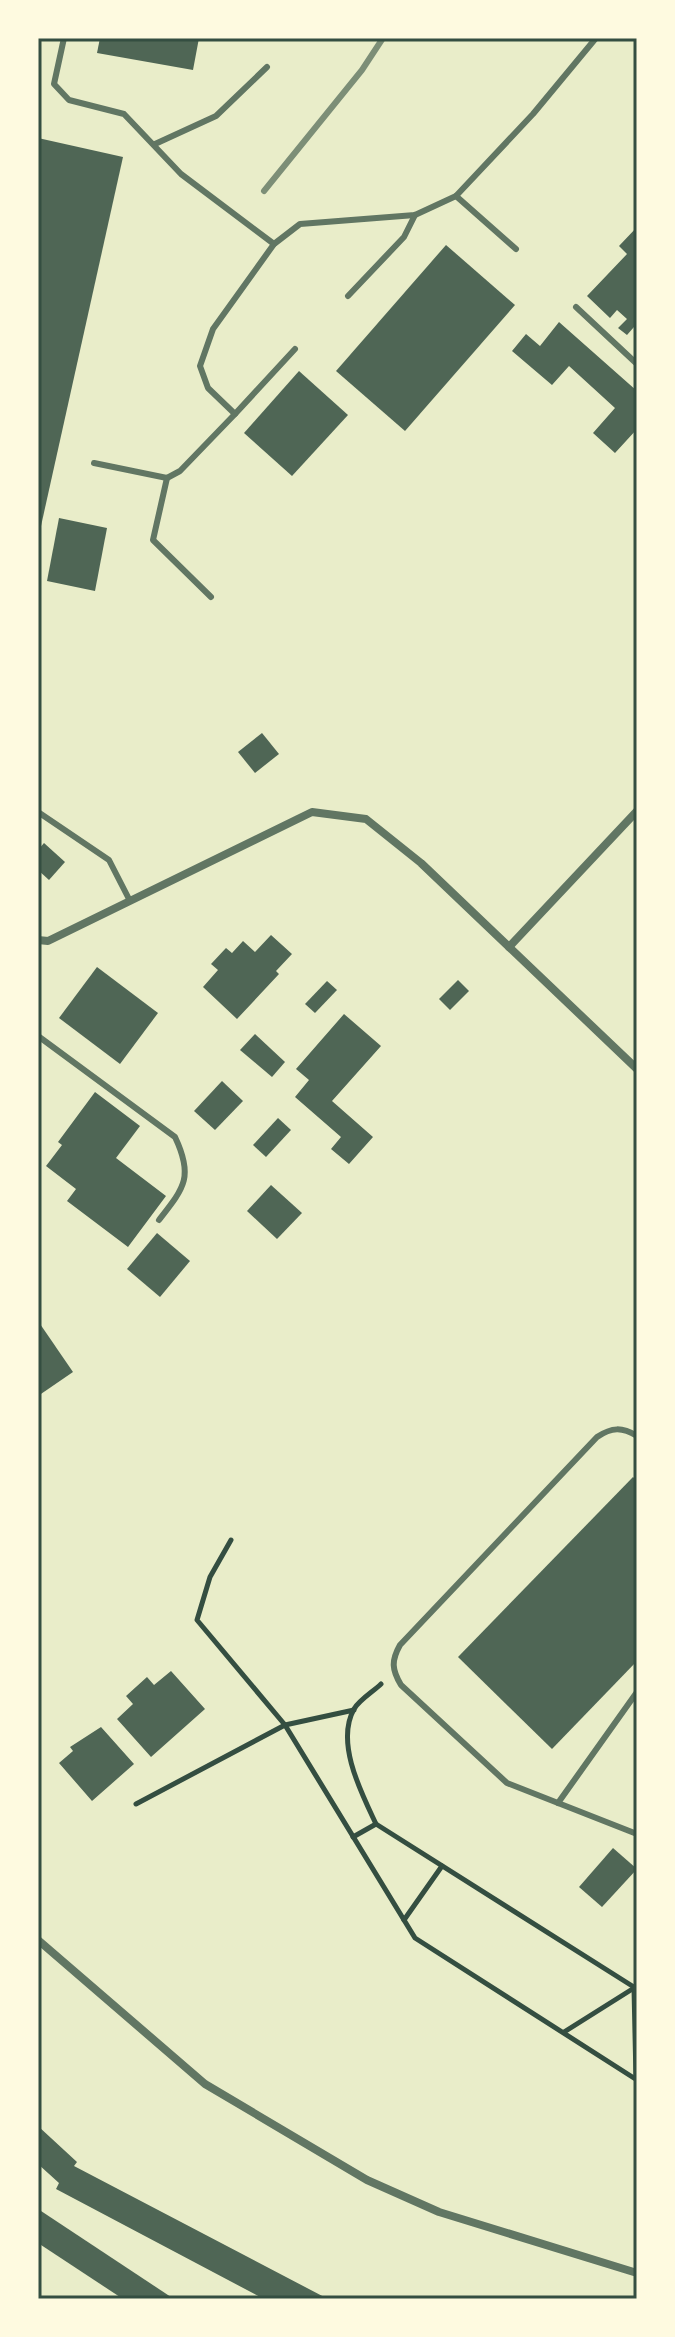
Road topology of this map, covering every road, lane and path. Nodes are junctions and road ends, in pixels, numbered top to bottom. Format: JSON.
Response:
{"nodes":[{"id":1,"x":64,"y":38,"type":"edge"},
{"id":2,"x":596,"y":38,"type":"edge"},
{"id":3,"x":267,"y":67,"type":"dead end"},
{"id":4,"x":155,"y":144,"type":"junction"},
{"id":5,"x":456,"y":196,"type":"junction"},
{"id":6,"x":415,"y":215,"type":"junction"},
{"id":7,"x":274,"y":244,"type":"junction"},
{"id":8,"x":516,"y":249,"type":"dead end"},
{"id":9,"x":348,"y":296,"type":"dead end"},
{"id":10,"x":576,"y":307,"type":"dead end"},
{"id":11,"x":295,"y":349,"type":"dead end"},
{"id":12,"x":637,"y":364,"type":"edge"},
{"id":13,"x":235,"y":414,"type":"junction"},
{"id":14,"x":94,"y":463,"type":"dead end"},
{"id":15,"x":167,"y":478,"type":"junction"},
{"id":16,"x":211,"y":597,"type":"dead end"},
{"id":17,"x":637,"y":811,"type":"edge"},
{"id":18,"x":38,"y":812,"type":"edge"},
{"id":19,"x":130,"y":901,"type":"junction"},
{"id":20,"x":38,"y":940,"type":"edge"},
{"id":21,"x":509,"y":947,"type":"junction"},
{"id":22,"x":38,"y":1036,"type":"edge"},
{"id":23,"x":637,"y":1069,"type":"edge"},
{"id":24,"x":159,"y":1220,"type":"dead end"},
{"id":25,"x":637,"y":1436,"type":"edge"},
{"id":26,"x":231,"y":1540,"type":"dead end"},
{"id":27,"x":393,"y":1673,"type":"junction"},
{"id":28,"x":637,"y":1692,"type":"edge"},
{"id":29,"x":354,"y":1710,"type":"junction"},
{"id":30,"x":285,"y":1725,"type":"junction"},
{"id":31,"x":558,"y":1803,"type":"junction"},
{"id":32,"x":136,"y":1804,"type":"dead end"},
{"id":33,"x":376,"y":1824,"type":"junction"},
{"id":34,"x":637,"y":1834,"type":"edge"},
{"id":35,"x":353,"y":1837,"type":"junction"},
{"id":36,"x":442,"y":1866,"type":"junction"},
{"id":37,"x":404,"y":1920,"type":"junction"},
{"id":38,"x":38,"y":1940,"type":"edge"},
{"id":39,"x":636,"y":1987,"type":"edge"},
{"id":40,"x":564,"y":2032,"type":"junction"},
{"id":41,"x":637,"y":2080,"type":"edge"},
{"id":42,"x":637,"y":2273,"type":"edge"}],
"edges":[{"from":1,"to":4,"type":"lane"},
{"from":2,"to":5,"type":"lane"},
{"from":3,"to":4,"type":"lane"},
{"from":4,"to":7,"type":"lane"},
{"from":5,"to":6,"type":"lane"},
{"from":5,"to":8,"type":"lane"},
{"from":6,"to":7,"type":"lane"},
{"from":6,"to":9,"type":"lane"},
{"from":7,"to":13,"type":"lane"},
{"from":10,"to":12,"type":"lane"},
{"from":11,"to":13,"type":"lane"},
{"from":13,"to":15,"type":"lane"},
{"from":14,"to":15,"type":"lane"},
{"from":15,"to":16,"type":"lane"},
{"from":17,"to":21,"type":"street"},
{"from":18,"to":19,"type":"lane"},
{"from":19,"to":20,"type":"street"},
{"from":19,"to":21,"type":"street"},
{"from":21,"to":23,"type":"street"},
{"from":22,"to":24,"type":"lane"},
{"from":25,"to":27,"type":"lane"},
{"from":26,"to":30,"type":"path"},
{"from":27,"to":29,"type":"path"},
{"from":27,"to":31,"type":"lane"},
{"from":28,"to":31,"type":"lane"},
{"from":29,"to":30,"type":"path"},
{"from":29,"to":33,"type":"path"},
{"from":30,"to":32,"type":"path"},
{"from":30,"to":35,"type":"path"},
{"from":31,"to":34,"type":"lane"},
{"from":33,"to":35,"type":"path"},
{"from":33,"to":36,"type":"path"},
{"from":35,"to":37,"type":"path"},
{"from":36,"to":37,"type":"path"},
{"from":36,"to":39,"type":"path"},
{"from":37,"to":40,"type":"path"},
{"from":38,"to":42,"type":"street"},
{"from":39,"to":40,"type":"path"},
{"from":39,"to":41,"type":"path"},
{"from":40,"to":41,"type":"path"}]}
